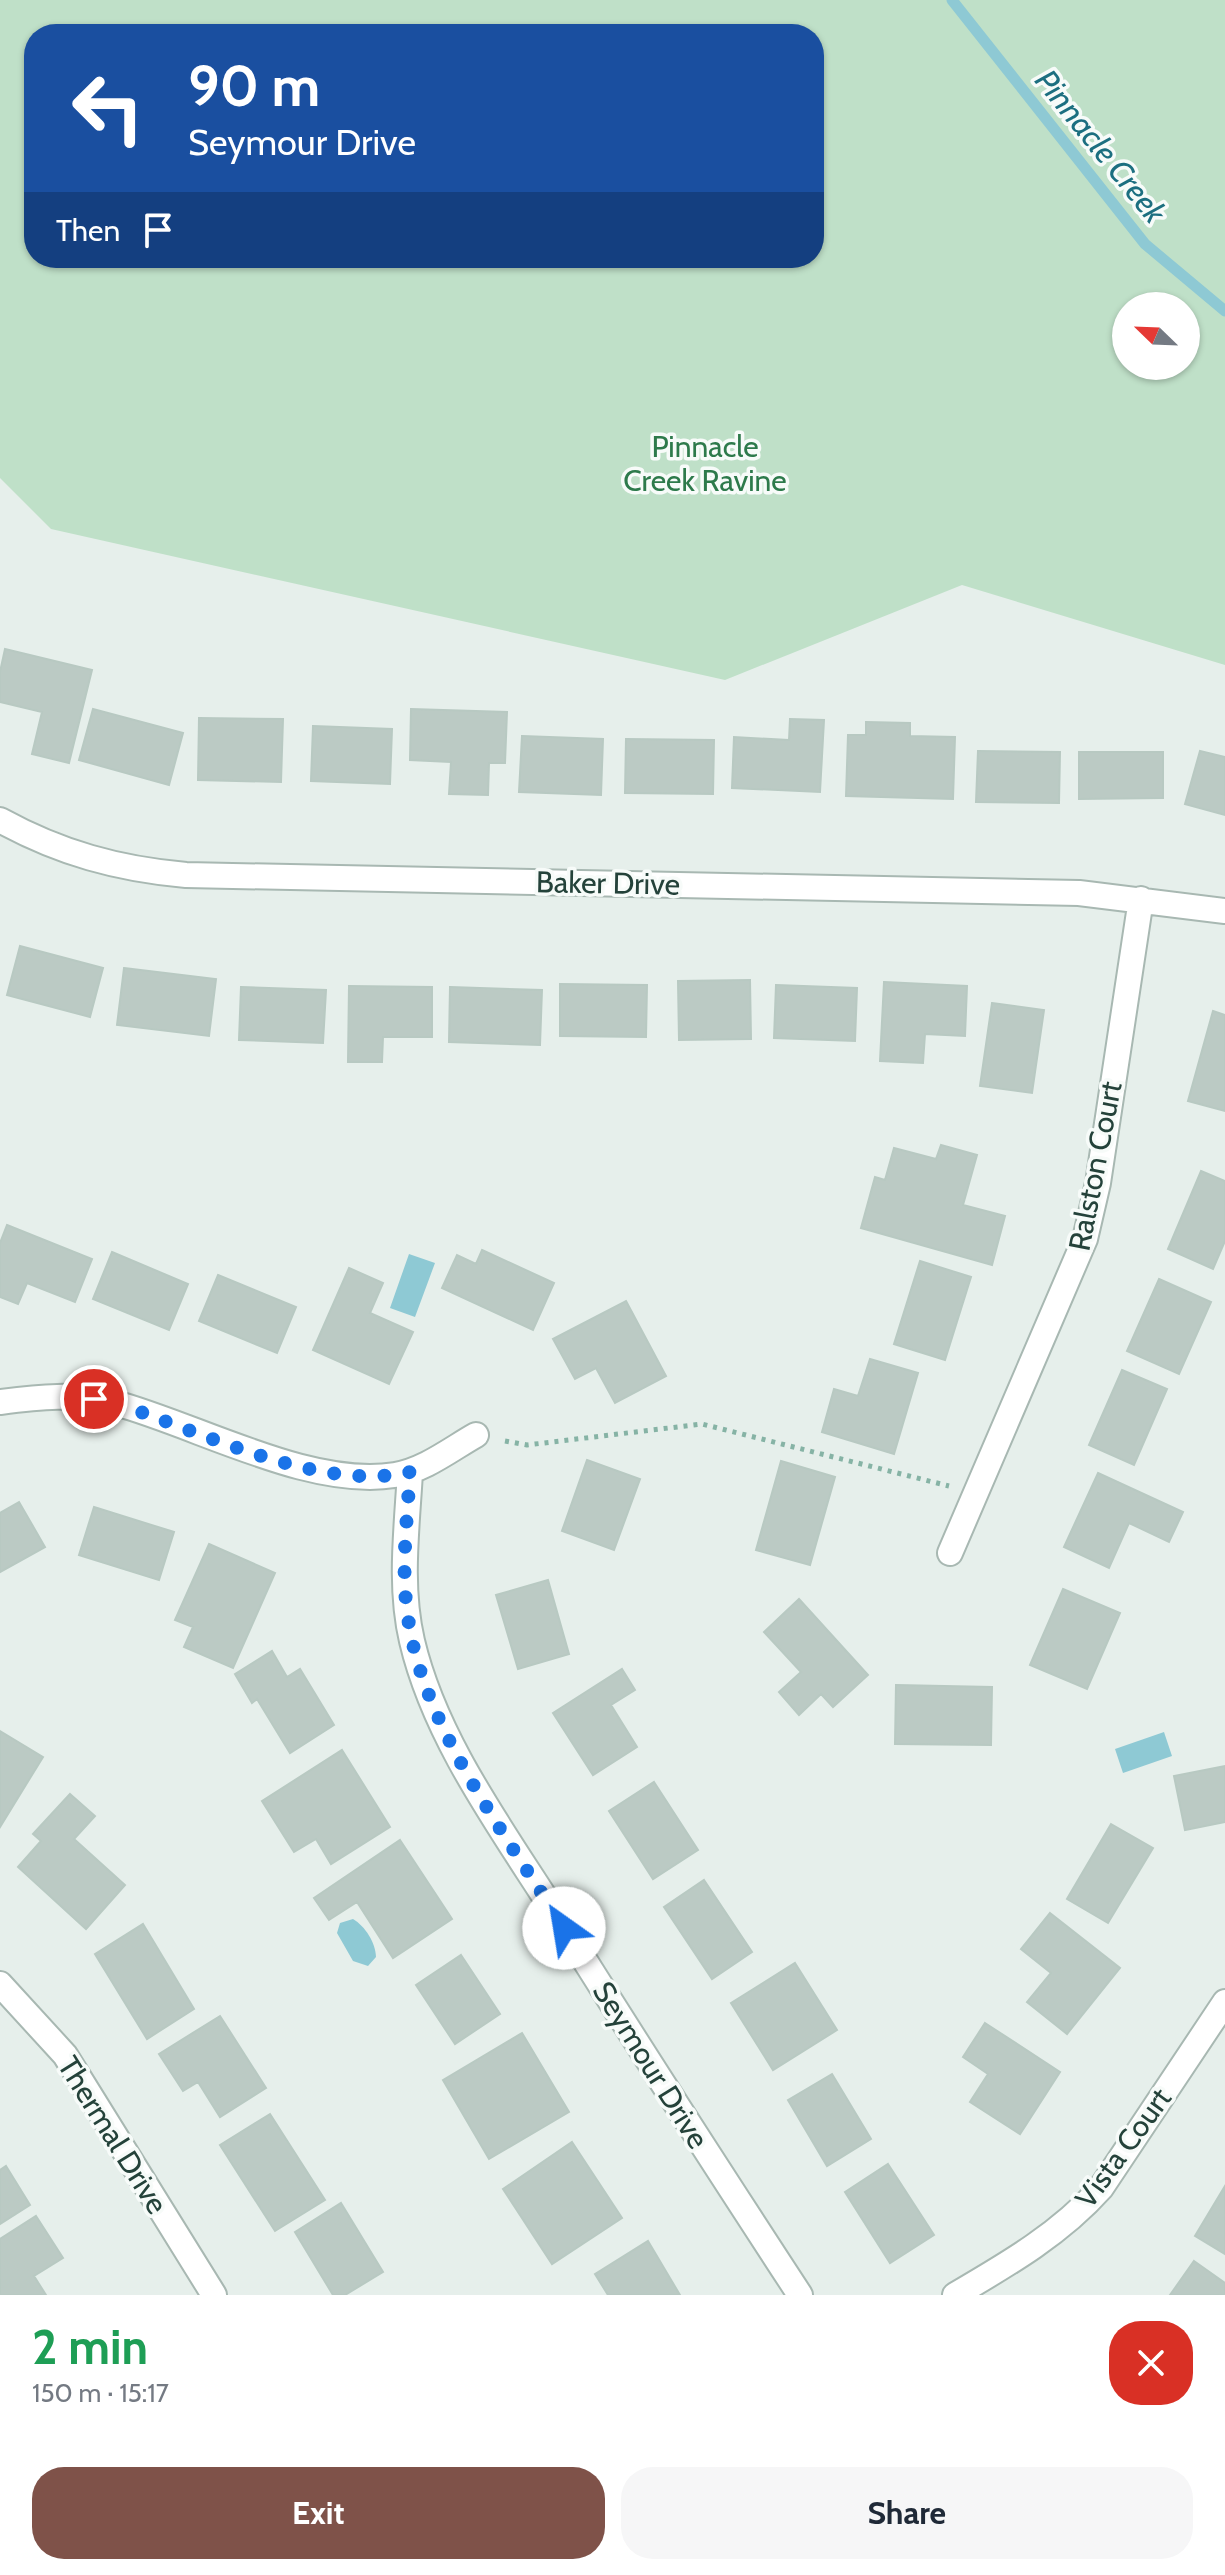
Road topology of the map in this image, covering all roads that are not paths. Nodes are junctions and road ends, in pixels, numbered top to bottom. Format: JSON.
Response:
{"nodes":[{"id":1,"x":0,"y":820,"type":"edge"},
{"id":2,"x":1141,"y":899,"type":"junction"},
{"id":3,"x":1225,"y":911,"type":"edge"},
{"id":4,"x":0,"y":1402,"type":"edge"},
{"id":5,"x":476,"y":1435,"type":"road end"},
{"id":6,"x":410,"y":1472,"type":"junction"},
{"id":7,"x":950,"y":1553,"type":"dead end"},
{"id":8,"x":0,"y":1984,"type":"edge"},
{"id":9,"x":1225,"y":2002,"type":"edge"},
{"id":10,"x":214,"y":2295,"type":"edge"},
{"id":11,"x":800,"y":2295,"type":"edge"},
{"id":12,"x":955,"y":2295,"type":"edge"}],
"edges":[{"from":1,"to":2,"type":"street","name":"Baker Drive"},
{"from":2,"to":3,"type":"street","name":"Baker Drive"},
{"from":2,"to":7,"type":"street","name":"Ralston Court"},
{"from":4,"to":6,"type":"street"},
{"from":5,"to":6,"type":"street"},
{"from":6,"to":11,"type":"street","name":"Seymour Drive"},
{"from":8,"to":10,"type":"street","name":"Thermal Drive"},
{"from":9,"to":12,"type":"street","name":"Vista Court"}]}
